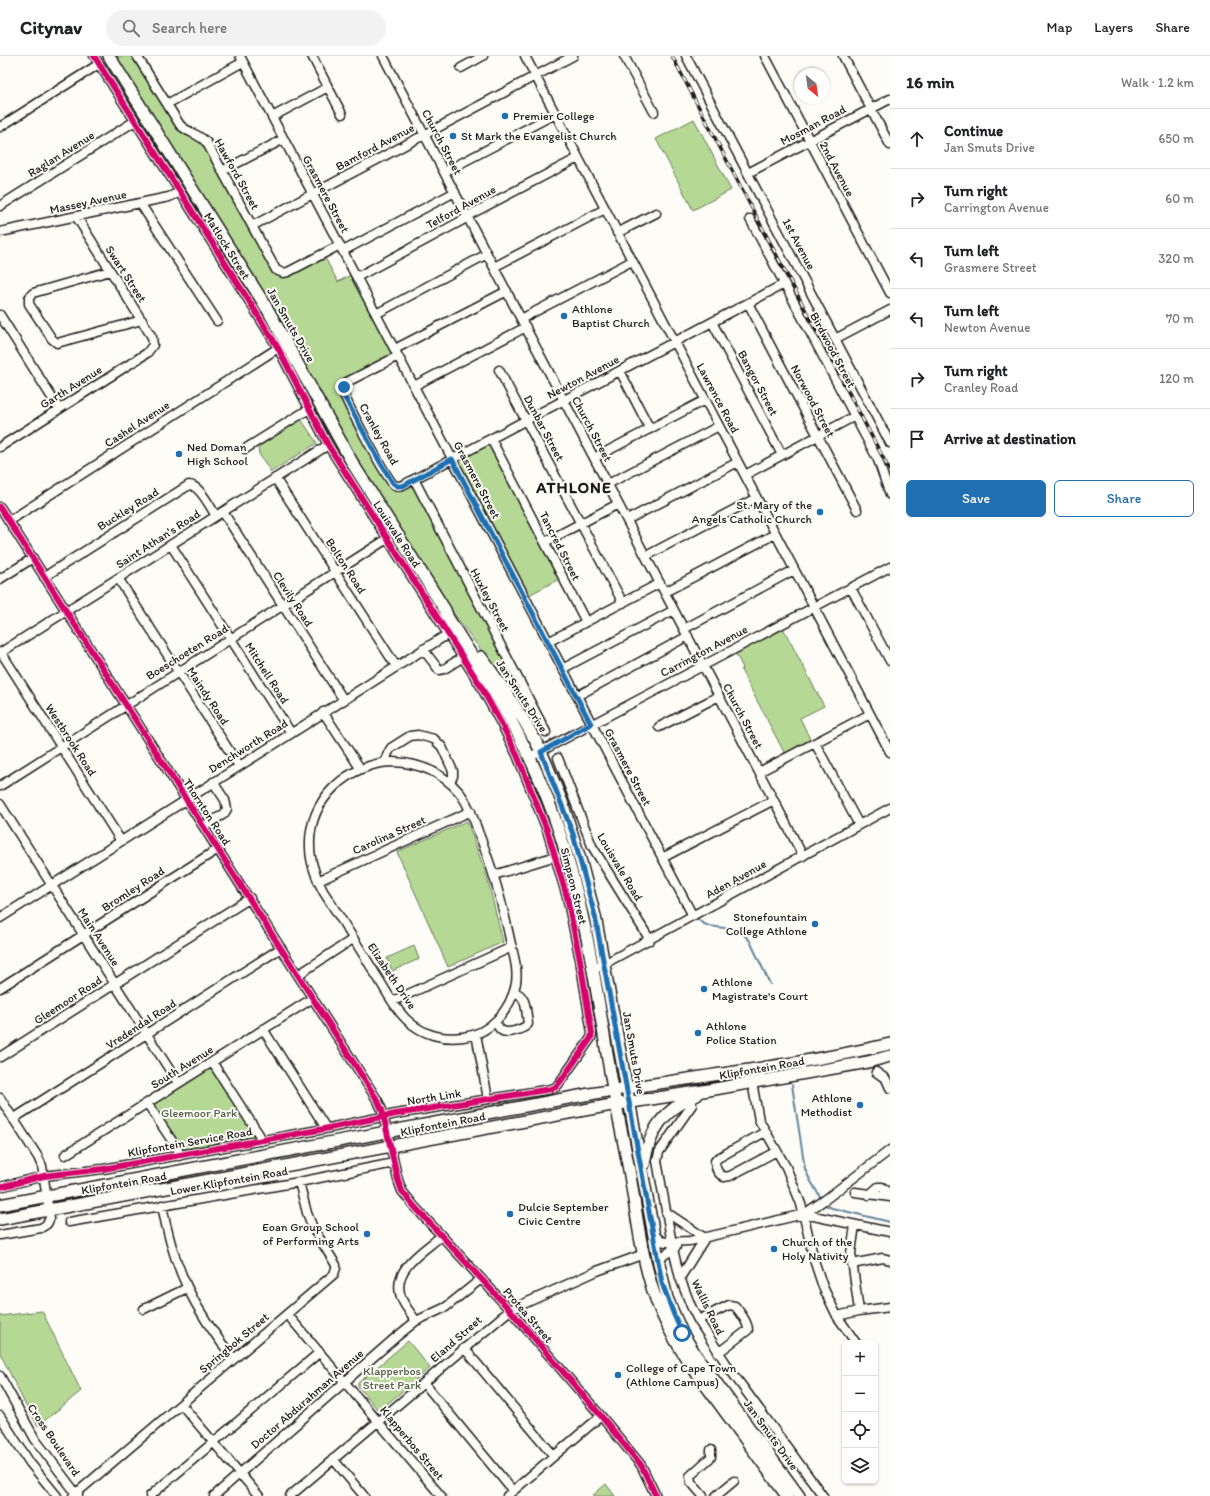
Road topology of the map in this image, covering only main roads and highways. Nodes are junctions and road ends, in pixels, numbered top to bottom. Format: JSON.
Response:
{"nodes":[{"id":1,"x":109,"y":56,"type":"edge"},
{"id":2,"x":445,"y":610,"type":"junction"},
{"id":3,"x":890,"y":1044,"type":"edge"},
{"id":4,"x":890,"y":1056,"type":"edge"},
{"id":5,"x":627,"y":1089,"type":"junction"},
{"id":6,"x":613,"y":1090,"type":"junction"},
{"id":7,"x":709,"y":1090,"type":"junction"},
{"id":8,"x":630,"y":1102,"type":"junction"},
{"id":9,"x":616,"y":1105,"type":"junction"},
{"id":10,"x":643,"y":1177,"type":"junction"},
{"id":11,"x":0,"y":1205,"type":"edge"},
{"id":12,"x":0,"y":1219,"type":"edge"},
{"id":13,"x":787,"y":1496,"type":"edge"},
{"id":14,"x":799,"y":1496,"type":"edge"}],
"edges":[{"from":1,"to":2,"type":"main road","name":"Jan Smuts Drive"},
{"from":2,"to":5,"type":"main road","name":"Jan Smuts Drive"},
{"from":2,"to":6,"type":"main road","name":"Jan Smuts Drive"},
{"from":3,"to":5,"type":"main road","name":"Klipfontein Road"},
{"from":4,"to":7,"type":"main road","name":"Klipfontein Road"},
{"from":5,"to":6,"type":"main road","name":"Klipfontein Road"},
{"from":5,"to":8,"type":"main road","name":"Jan Smuts Drive"},
{"from":6,"to":9,"type":"main road","name":"Jan Smuts Drive"},
{"from":6,"to":11,"type":"main road","name":"Klipfontein Road"},
{"from":7,"to":8,"type":"main road","name":"Klipfontein Road"},
{"from":7,"to":10,"type":"main road"},
{"from":8,"to":9,"type":"main road","name":"Klipfontein Road"},
{"from":8,"to":10,"type":"main road","name":"Jan Smuts Drive"},
{"from":9,"to":12,"type":"main road","name":"Klipfontein Road"},
{"from":9,"to":13,"type":"main road","name":"Jan Smuts Drive"},
{"from":10,"to":14,"type":"main road","name":"Jan Smuts Drive"}]}
